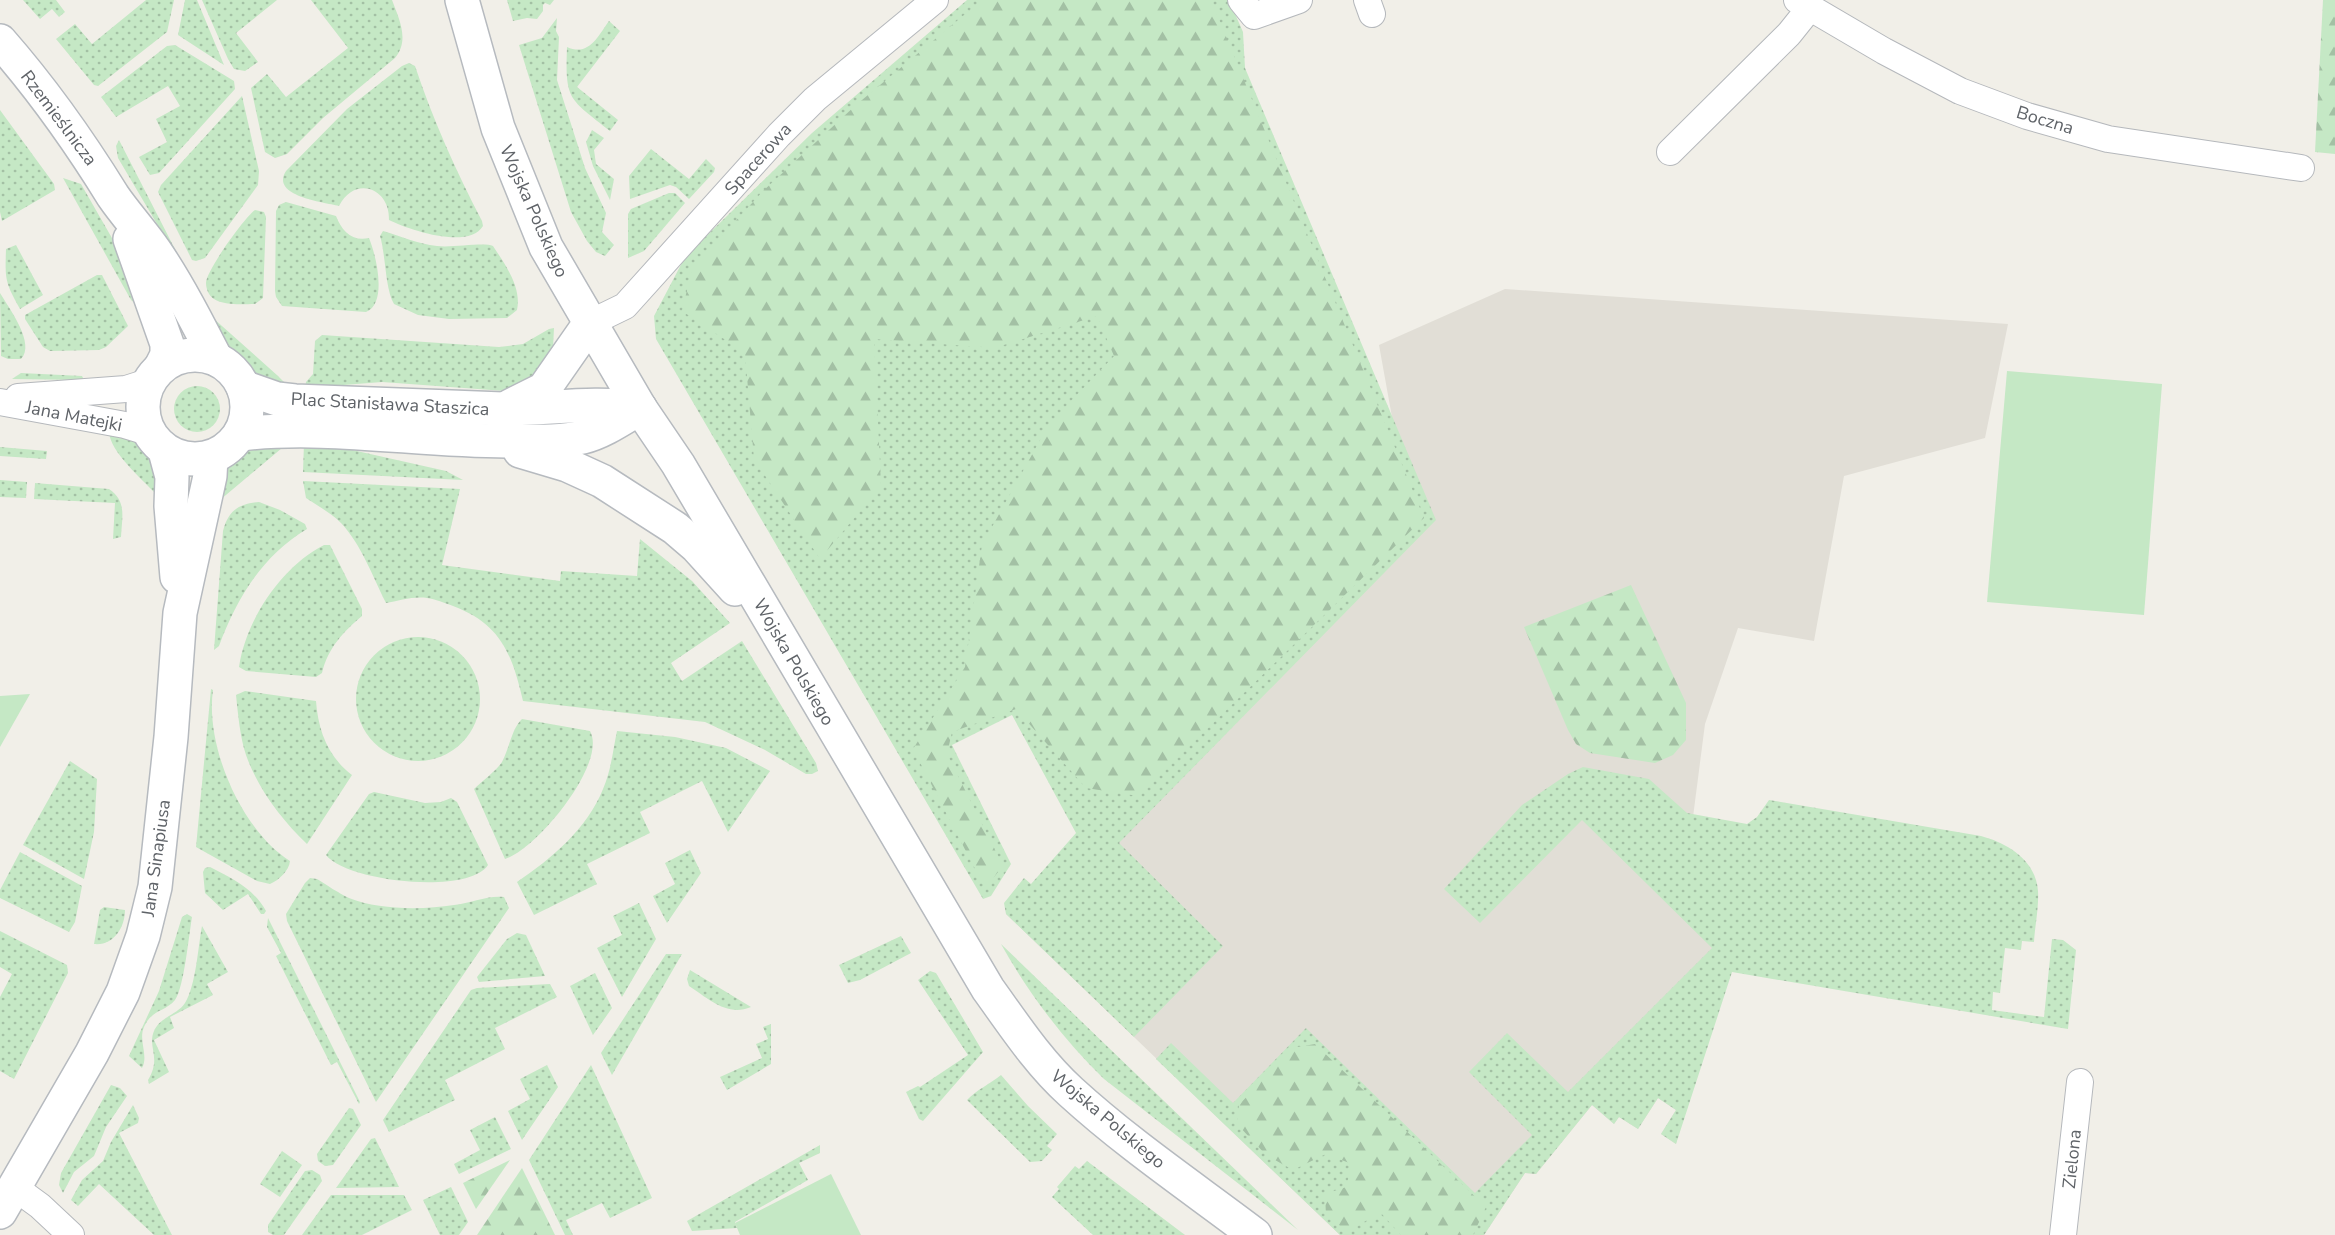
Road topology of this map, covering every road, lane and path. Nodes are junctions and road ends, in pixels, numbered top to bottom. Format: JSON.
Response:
{"nodes":[{"id":1,"x":462,"y":0,"type":"edge"},
{"id":2,"x":935,"y":0,"type":"edge"},
{"id":3,"x":1241,"y":0,"type":"edge"},
{"id":4,"x":1299,"y":0,"type":"edge"},
{"id":5,"x":1803,"y":4,"type":"edge"},
{"id":6,"x":0,"y":41,"type":"edge"},
{"id":7,"x":1670,"y":152,"type":"dead end"},
{"id":8,"x":2301,"y":168,"type":"dead end"},
{"id":9,"x":114,"y":198,"type":"junction"},
{"id":10,"x":590,"y":323,"type":"junction"},
{"id":11,"x":216,"y":359,"type":"junction"},
{"id":12,"x":155,"y":374,"type":"junction"},
{"id":13,"x":243,"y":387,"type":"junction"},
{"id":14,"x":0,"y":400,"type":"edge"},
{"id":15,"x":640,"y":408,"type":"junction"},
{"id":16,"x":503,"y":409,"type":"junction"},
{"id":17,"x":240,"y":434,"type":"junction"},
{"id":18,"x":157,"y":441,"type":"junction"},
{"id":19,"x":482,"y":441,"type":"junction"},
{"id":20,"x":211,"y":457,"type":"junction"},
{"id":21,"x":180,"y":613,"type":"junction"},
{"id":22,"x":781,"y":639,"type":"junction"},
{"id":23,"x":2080,"y":1082,"type":"dead end"},
{"id":24,"x":7,"y":1200,"type":"edge"},
{"id":25,"x":71,"y":1235,"type":"edge"},
{"id":26,"x":1255,"y":1235,"type":"edge"},
{"id":27,"x":2064,"y":1235,"type":"edge"}],
"edges":[{"from":1,"to":10,"type":"street","name":"Wojska Polskiego"},
{"from":2,"to":10,"type":"street","name":"Spacerowa"},
{"from":3,"to":4,"type":"street"},
{"from":5,"to":7,"type":"street","name":"Boczna"},
{"from":5,"to":8,"type":"street","name":"Boczna"},
{"from":6,"to":9,"type":"street","name":"Rzemieślnicza"},
{"from":9,"to":11,"type":"street","name":"Rzemieślnicza"},
{"from":9,"to":12,"type":"street","name":"Rzemieślnicza"},
{"from":10,"to":15,"type":"street","name":"Wojska Polskiego"},
{"from":10,"to":16,"type":"street","name":"Plac Stanisława Staszica"},
{"from":11,"to":12,"type":"street"},
{"from":11,"to":13,"type":"street"},
{"from":12,"to":14,"type":"street","name":"Jana Matejki"},
{"from":12,"to":18,"type":"street"},
{"from":13,"to":16,"type":"street","name":"Plac Stanisława Staszica"},
{"from":13,"to":17,"type":"street"},
{"from":14,"to":18,"type":"street","name":"Jana Matejki"},
{"from":15,"to":16,"type":"street","name":"Plac Stanisława Staszica"},
{"from":15,"to":19,"type":"street","name":"Plac Stanisława Staszica"},
{"from":15,"to":22,"type":"street","name":"Wojska Polskiego"},
{"from":17,"to":19,"type":"street","name":"Plac Stanisława Staszica"},
{"from":17,"to":20,"type":"street"},
{"from":18,"to":20,"type":"street"},
{"from":18,"to":21,"type":"street","name":"Jana Sinapiusa"},
{"from":19,"to":22,"type":"street","name":"Plac Stanisława Staszica"},
{"from":20,"to":21,"type":"street","name":"Jana Sinapiusa"},
{"from":21,"to":24,"type":"street","name":"Jana Sinapiusa"},
{"from":22,"to":26,"type":"street","name":"Wojska Polskiego"},
{"from":23,"to":27,"type":"street","name":"Zielona"},
{"from":24,"to":25,"type":"street"}]}
